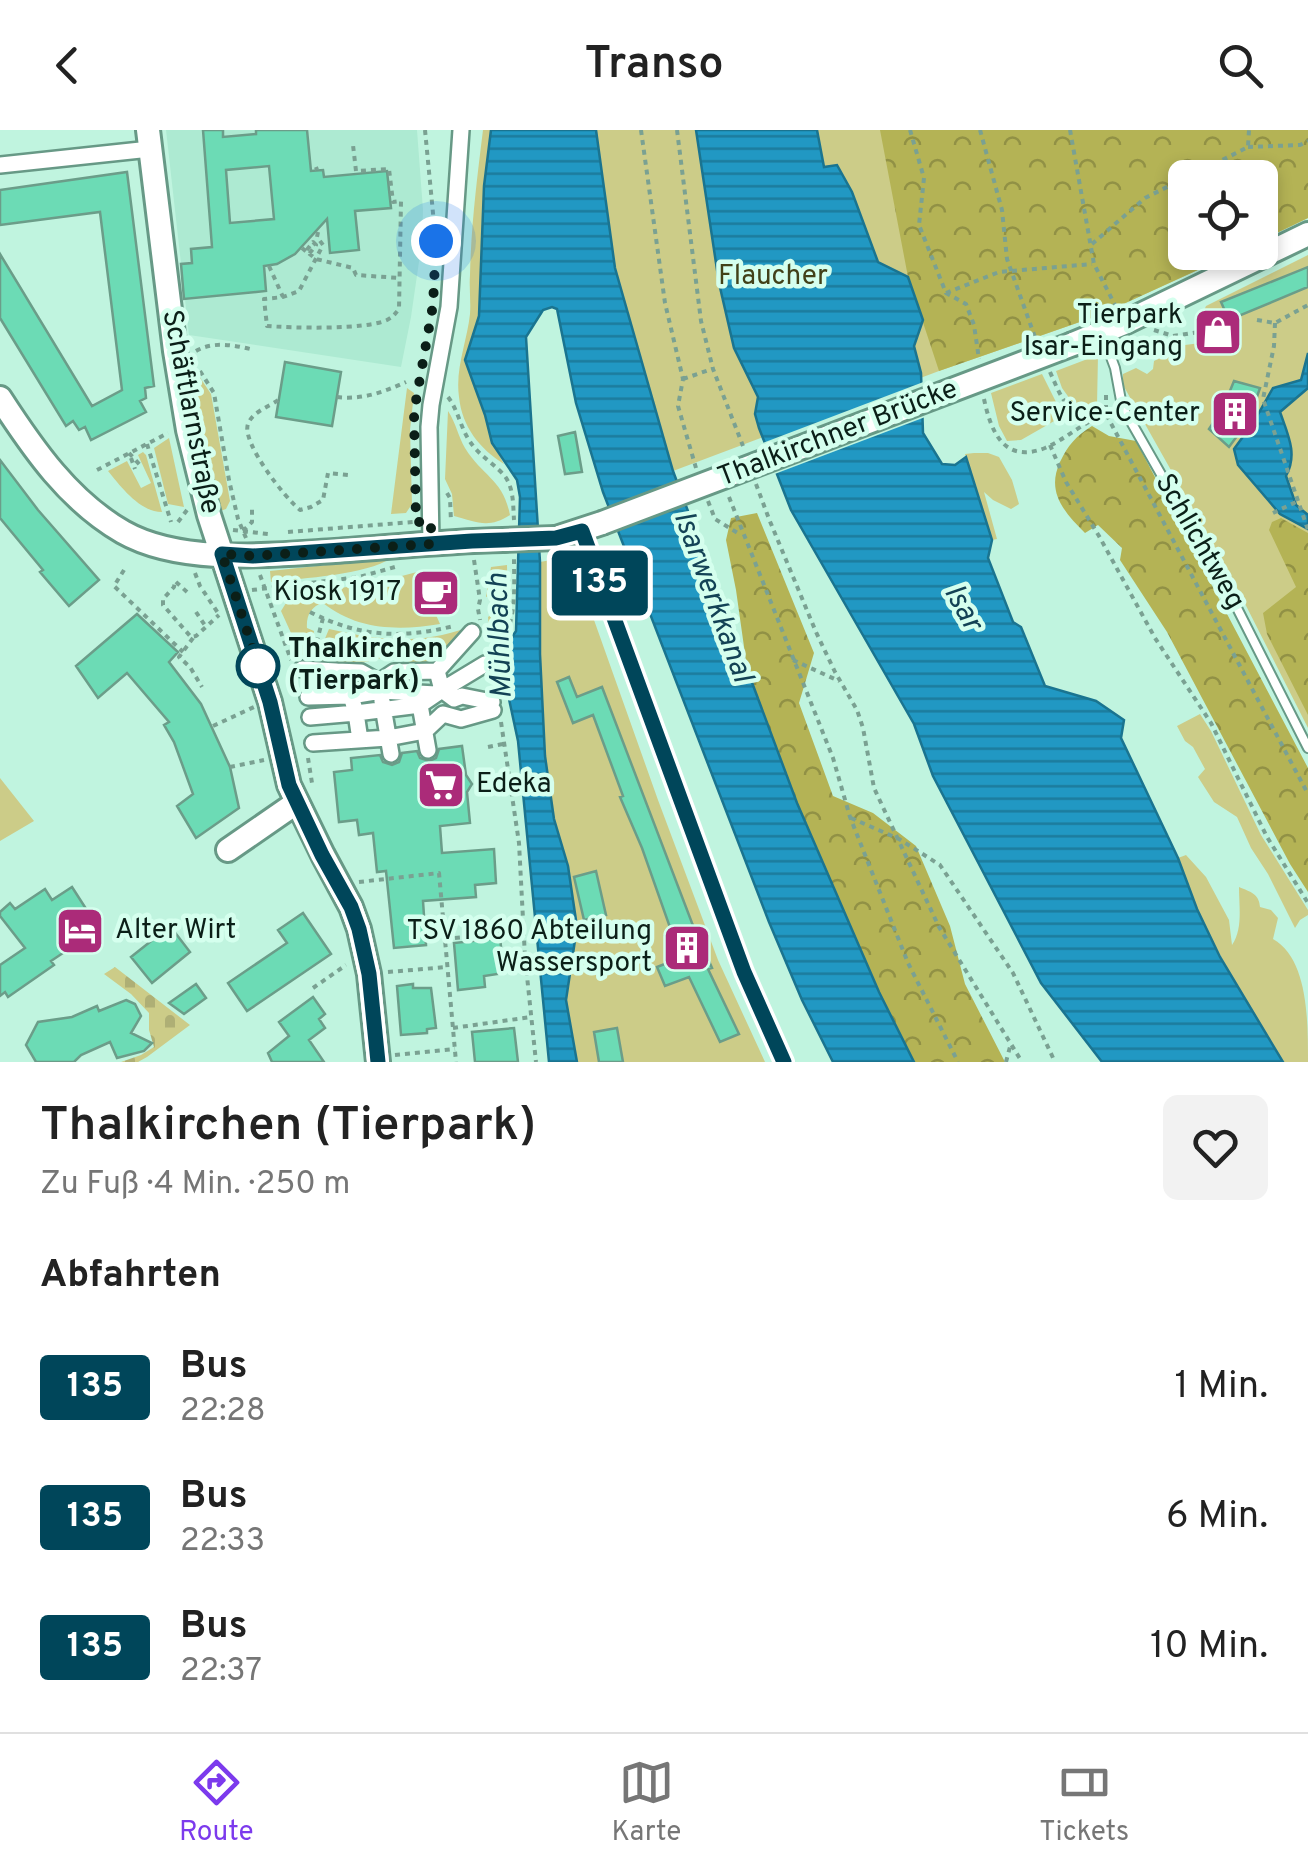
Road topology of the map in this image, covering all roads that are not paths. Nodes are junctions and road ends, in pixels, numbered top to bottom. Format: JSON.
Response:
{"nodes":[{"id":1,"x":461,"y":130,"type":"edge"},
{"id":2,"x":149,"y":140,"type":"edge"},
{"id":3,"x":0,"y":165,"type":"edge"},
{"id":4,"x":1308,"y":234,"type":"edge"},
{"id":5,"x":1102,"y":332,"type":"junction"},
{"id":6,"x":0,"y":398,"type":"edge"},
{"id":7,"x":592,"y":527,"type":"junction"},
{"id":8,"x":431,"y":533,"type":"junction"},
{"id":9,"x":222,"y":554,"type":"junction"},
{"id":10,"x":476,"y":628,"type":"road end"},
{"id":11,"x":485,"y":664,"type":"dead end"},
{"id":12,"x":307,"y":665,"type":"road end"},
{"id":13,"x":336,"y":671,"type":"junction"},
{"id":14,"x":437,"y":671,"type":"junction"},
{"id":15,"x":380,"y":687,"type":"junction"},
{"id":16,"x":444,"y":694,"type":"junction"},
{"id":17,"x":351,"y":696,"type":"junction"},
{"id":18,"x":308,"y":697,"type":"dead end"},
{"id":19,"x":420,"y":706,"type":"junction"},
{"id":20,"x":384,"y":710,"type":"junction"},
{"id":21,"x":356,"y":713,"type":"junction"},
{"id":22,"x":443,"y":714,"type":"junction"},
{"id":23,"x":310,"y":717,"type":"dead end"},
{"id":24,"x":425,"y":731,"type":"junction"},
{"id":25,"x":360,"y":740,"type":"junction"},
{"id":26,"x":313,"y":744,"type":"dead end"},
{"id":27,"x":389,"y":746,"type":"junction"},
{"id":28,"x":1308,"y":748,"type":"edge"},
{"id":29,"x":428,"y":750,"type":"dead end"},
{"id":30,"x":296,"y":803,"type":"junction"},
{"id":31,"x":228,"y":850,"type":"dead end"},
{"id":32,"x":378,"y":1062,"type":"edge"},
{"id":33,"x":784,"y":1062,"type":"edge"}],
"edges":[{"from":1,"to":8,"type":"street"},
{"from":2,"to":3,"type":"street"},
{"from":2,"to":9,"type":"street","name":"Schäftlarnstraße"},
{"from":4,"to":5,"type":"street","name":"Thalkirchner Brücke"},
{"from":5,"to":7,"type":"street","name":"Thalkirchner Brücke","bridge":true},
{"from":5,"to":28,"type":"lane","name":"Schlichtweg"},
{"from":6,"to":9,"type":"street","name":"Thalkirchner Brücke"},
{"from":7,"to":8,"type":"street","name":"Thalkirchner Brücke","bridge":true},
{"from":7,"to":33,"type":"street"},
{"from":8,"to":9,"type":"street","name":"Thalkirchner Brücke"},
{"from":9,"to":30,"type":"street","name":"Schäftlarnstraße"},
{"from":10,"to":14,"type":"street"},
{"from":11,"to":16,"type":"street"},
{"from":12,"to":13,"type":"street"},
{"from":13,"to":15,"type":"street"},
{"from":13,"to":17,"type":"street"},
{"from":14,"to":15,"type":"street"},
{"from":14,"to":16,"type":"street"},
{"from":15,"to":16,"type":"street"},
{"from":15,"to":17,"type":"street"},
{"from":15,"to":20,"type":"street"},
{"from":16,"to":19,"type":"street"},
{"from":16,"to":22,"type":"street"},
{"from":16,"to":22,"type":"street"},
{"from":17,"to":18,"type":"street"},
{"from":17,"to":21,"type":"street"},
{"from":19,"to":20,"type":"street"},
{"from":19,"to":24,"type":"street"},
{"from":20,"to":21,"type":"street"},
{"from":20,"to":27,"type":"street"},
{"from":21,"to":23,"type":"street"},
{"from":21,"to":25,"type":"street"},
{"from":22,"to":24,"type":"street"},
{"from":24,"to":27,"type":"street"},
{"from":24,"to":29,"type":"street"},
{"from":25,"to":26,"type":"street"},
{"from":25,"to":27,"type":"street"},
{"from":30,"to":31,"type":"street"},
{"from":30,"to":32,"type":"street","name":"Schäftlarnstraße"}]}
